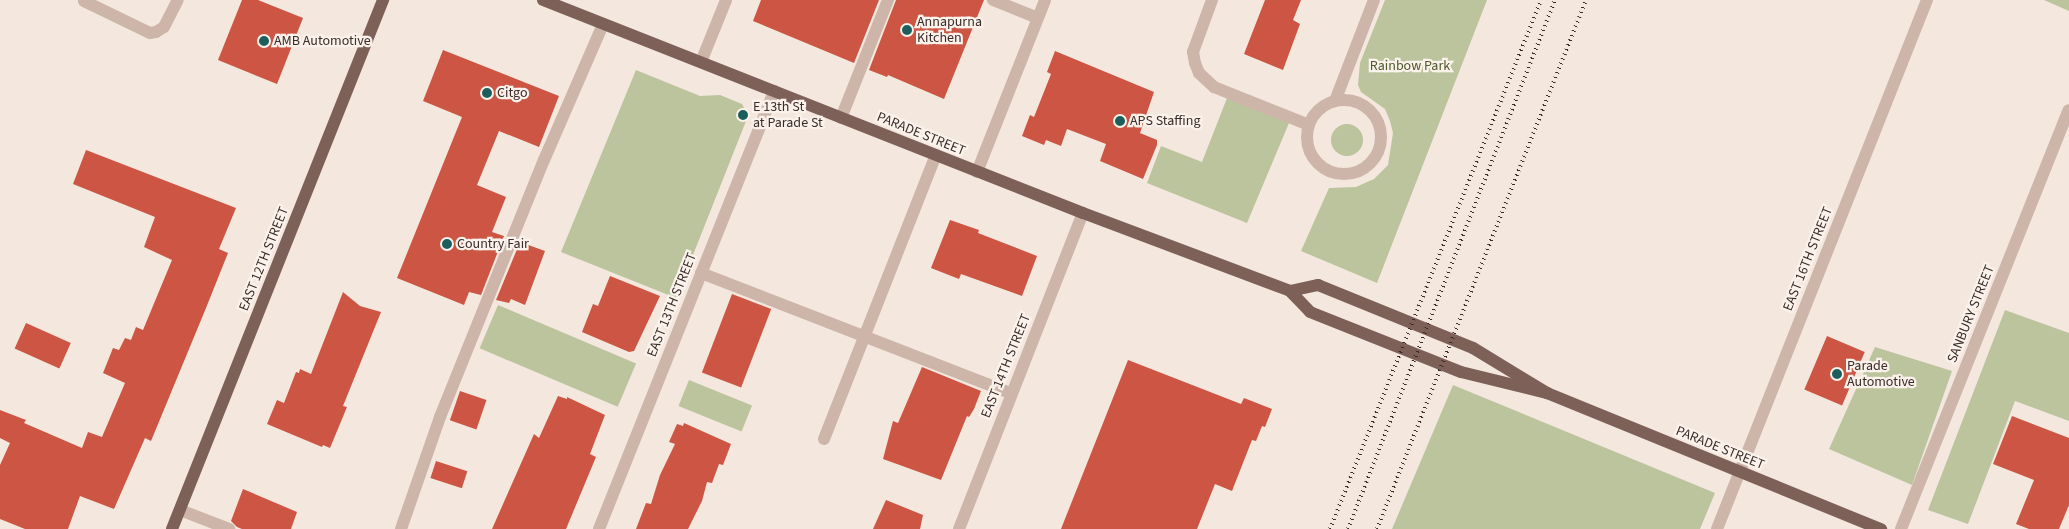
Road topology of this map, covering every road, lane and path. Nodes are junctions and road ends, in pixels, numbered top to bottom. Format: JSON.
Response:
{"nodes":[{"id":1,"x":178,"y":0,"type":"edge"},
{"id":2,"x":383,"y":0,"type":"edge"},
{"id":3,"x":543,"y":0,"type":"edge"},
{"id":4,"x":726,"y":0,"type":"edge"},
{"id":5,"x":888,"y":0,"type":"edge"},
{"id":6,"x":993,"y":0,"type":"edge"},
{"id":7,"x":1046,"y":0,"type":"edge"},
{"id":8,"x":1212,"y":0,"type":"edge"},
{"id":9,"x":1374,"y":0,"type":"edge"},
{"id":10,"x":1927,"y":0,"type":"edge"},
{"id":11,"x":84,"y":1,"type":"edge"},
{"id":12,"x":563,"y":4,"type":"edge"},
{"id":13,"x":1038,"y":18,"type":"junction"},
{"id":14,"x":603,"y":24,"type":"junction"},
{"id":15,"x":701,"y":62,"type":"junction"},
{"id":16,"x":774,"y":92,"type":"junction"},
{"id":17,"x":1335,"y":101,"type":"junction"},
{"id":18,"x":2069,"y":110,"type":"edge"},
{"id":19,"x":841,"y":118,"type":"junction"},
{"id":20,"x":1309,"y":125,"type":"junction"},
{"id":21,"x":936,"y":155,"type":"junction"},
{"id":22,"x":977,"y":172,"type":"junction"},
{"id":23,"x":1083,"y":214,"type":"junction"},
{"id":24,"x":702,"y":273,"type":"junction"},
{"id":25,"x":1290,"y":291,"type":"junction"},
{"id":26,"x":863,"y":335,"type":"junction"},
{"id":27,"x":1011,"y":393,"type":"junction"},
{"id":28,"x":1547,"y":393,"type":"junction"},
{"id":29,"x":824,"y":439,"type":"dead end"},
{"id":30,"x":1739,"y":472,"type":"junction"},
{"id":31,"x":180,"y":510,"type":"junction"},
{"id":32,"x":172,"y":529,"type":"edge"},
{"id":33,"x":229,"y":529,"type":"edge"},
{"id":34,"x":401,"y":529,"type":"edge"},
{"id":35,"x":599,"y":529,"type":"edge"},
{"id":36,"x":958,"y":529,"type":"edge"},
{"id":37,"x":1717,"y":529,"type":"edge"},
{"id":38,"x":1881,"y":529,"type":"edge"},
{"id":39,"x":1901,"y":529,"type":"edge"}],
"edges":[{"from":1,"to":11,"type":"street"},
{"from":2,"to":31,"type":"main road","name":"EAST 12TH STREET"},
{"from":3,"to":12,"type":"main road","name":"PARADE STREET"},
{"from":4,"to":15,"type":"street"},
{"from":5,"to":19,"type":"street"},
{"from":6,"to":13,"type":"street"},
{"from":7,"to":13,"type":"street"},
{"from":8,"to":20,"type":"street"},
{"from":9,"to":17,"type":"street"},
{"from":10,"to":30,"type":"street","name":"EAST 16TH STREET"},
{"from":12,"to":14,"type":"main road","name":"PARADE STREET"},
{"from":13,"to":22,"type":"street"},
{"from":14,"to":15,"type":"main road","name":"PARADE STREET"},
{"from":14,"to":34,"type":"street"},
{"from":15,"to":16,"type":"main road","name":"PARADE STREET"},
{"from":16,"to":19,"type":"main road","name":"PARADE STREET"},
{"from":16,"to":24,"type":"street","name":"EAST 13TH STREET"},
{"from":17,"to":20,"type":"street"},
{"from":17,"to":20,"type":"street"},
{"from":18,"to":39,"type":"street","name":"SANBURY STREET"},
{"from":19,"to":21,"type":"main road","name":"PARADE STREET"},
{"from":21,"to":22,"type":"main road","name":"PARADE STREET"},
{"from":21,"to":26,"type":"street"},
{"from":22,"to":23,"type":"main road","name":"PARADE STREET"},
{"from":23,"to":25,"type":"main road","name":"PARADE STREET"},
{"from":23,"to":27,"type":"street","name":"EAST 14TH STREET"},
{"from":24,"to":26,"type":"street"},
{"from":24,"to":35,"type":"street","name":"EAST 13TH STREET"},
{"from":25,"to":28,"type":"main road","name":"PARADE STREET"},
{"from":25,"to":28,"type":"main road","name":"PARADE STREET"},
{"from":26,"to":27,"type":"street"},
{"from":26,"to":29,"type":"street"},
{"from":27,"to":36,"type":"street","name":"EAST 14TH STREET"},
{"from":28,"to":30,"type":"main road","name":"PARADE STREET"},
{"from":30,"to":37,"type":"street","name":"EAST 16TH STREET"},
{"from":30,"to":38,"type":"main road","name":"PARADE STREET"},
{"from":31,"to":32,"type":"main road","name":"EAST 12TH STREET"},
{"from":31,"to":33,"type":"street"}]}
